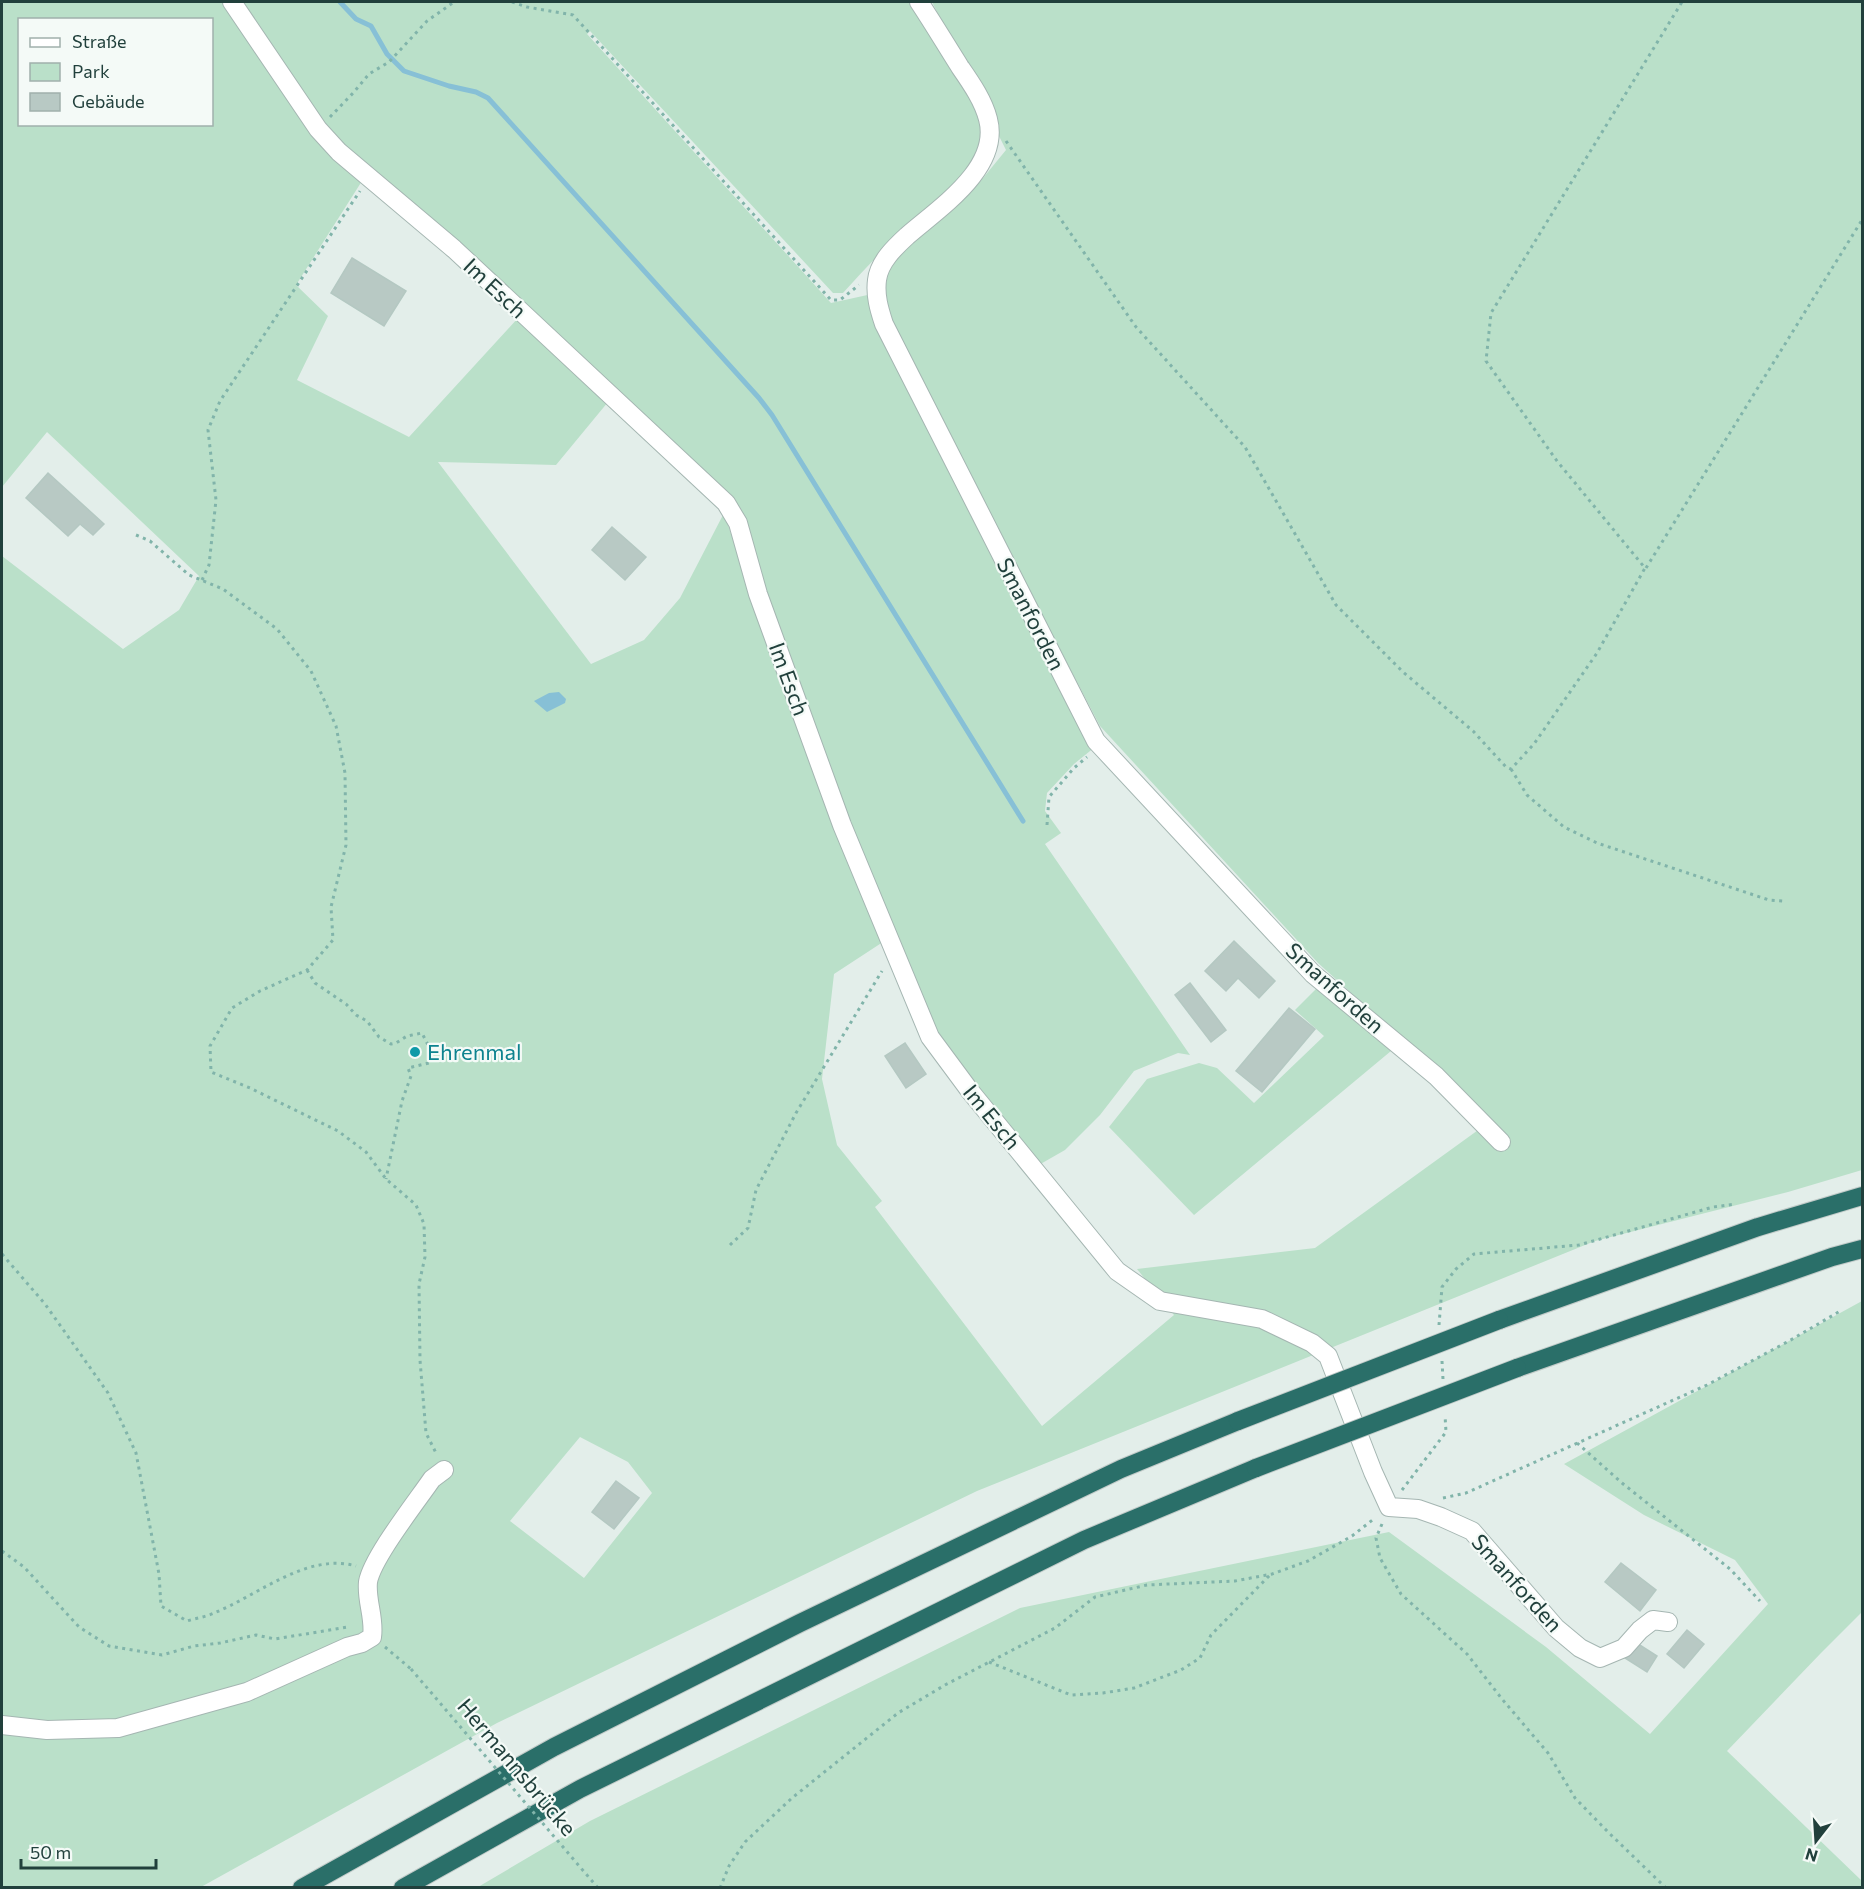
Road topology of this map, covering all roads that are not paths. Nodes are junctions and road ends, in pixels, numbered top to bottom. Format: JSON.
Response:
{"nodes":[{"id":1,"x":232,"y":2,"type":"edge"},
{"id":2,"x":919,"y":2,"type":"edge"},
{"id":3,"x":1501,"y":1142,"type":"dead end"},
{"id":4,"x":1863,"y":1196,"type":"edge"},
{"id":5,"x":1863,"y":1249,"type":"edge"},
{"id":6,"x":444,"y":1470,"type":"road end"},
{"id":7,"x":1389,"y":1507,"type":"joint"},
{"id":8,"x":1668,"y":1622,"type":"dead end"},
{"id":9,"x":2,"y":1725,"type":"edge"},
{"id":10,"x":302,"y":1887,"type":"edge"},
{"id":11,"x":403,"y":1887,"type":"edge"}],
"edges":[{"from":1,"to":7,"type":"street","name":"Im Esch"},
{"from":2,"to":3,"type":"street","name":"Smanforden"},
{"from":4,"to":10,"type":"highway","bridge":true},
{"from":5,"to":11,"type":"highway","bridge":true},
{"from":6,"to":9,"type":"street"},
{"from":7,"to":8,"type":"street","name":"Smanforden"}]}
